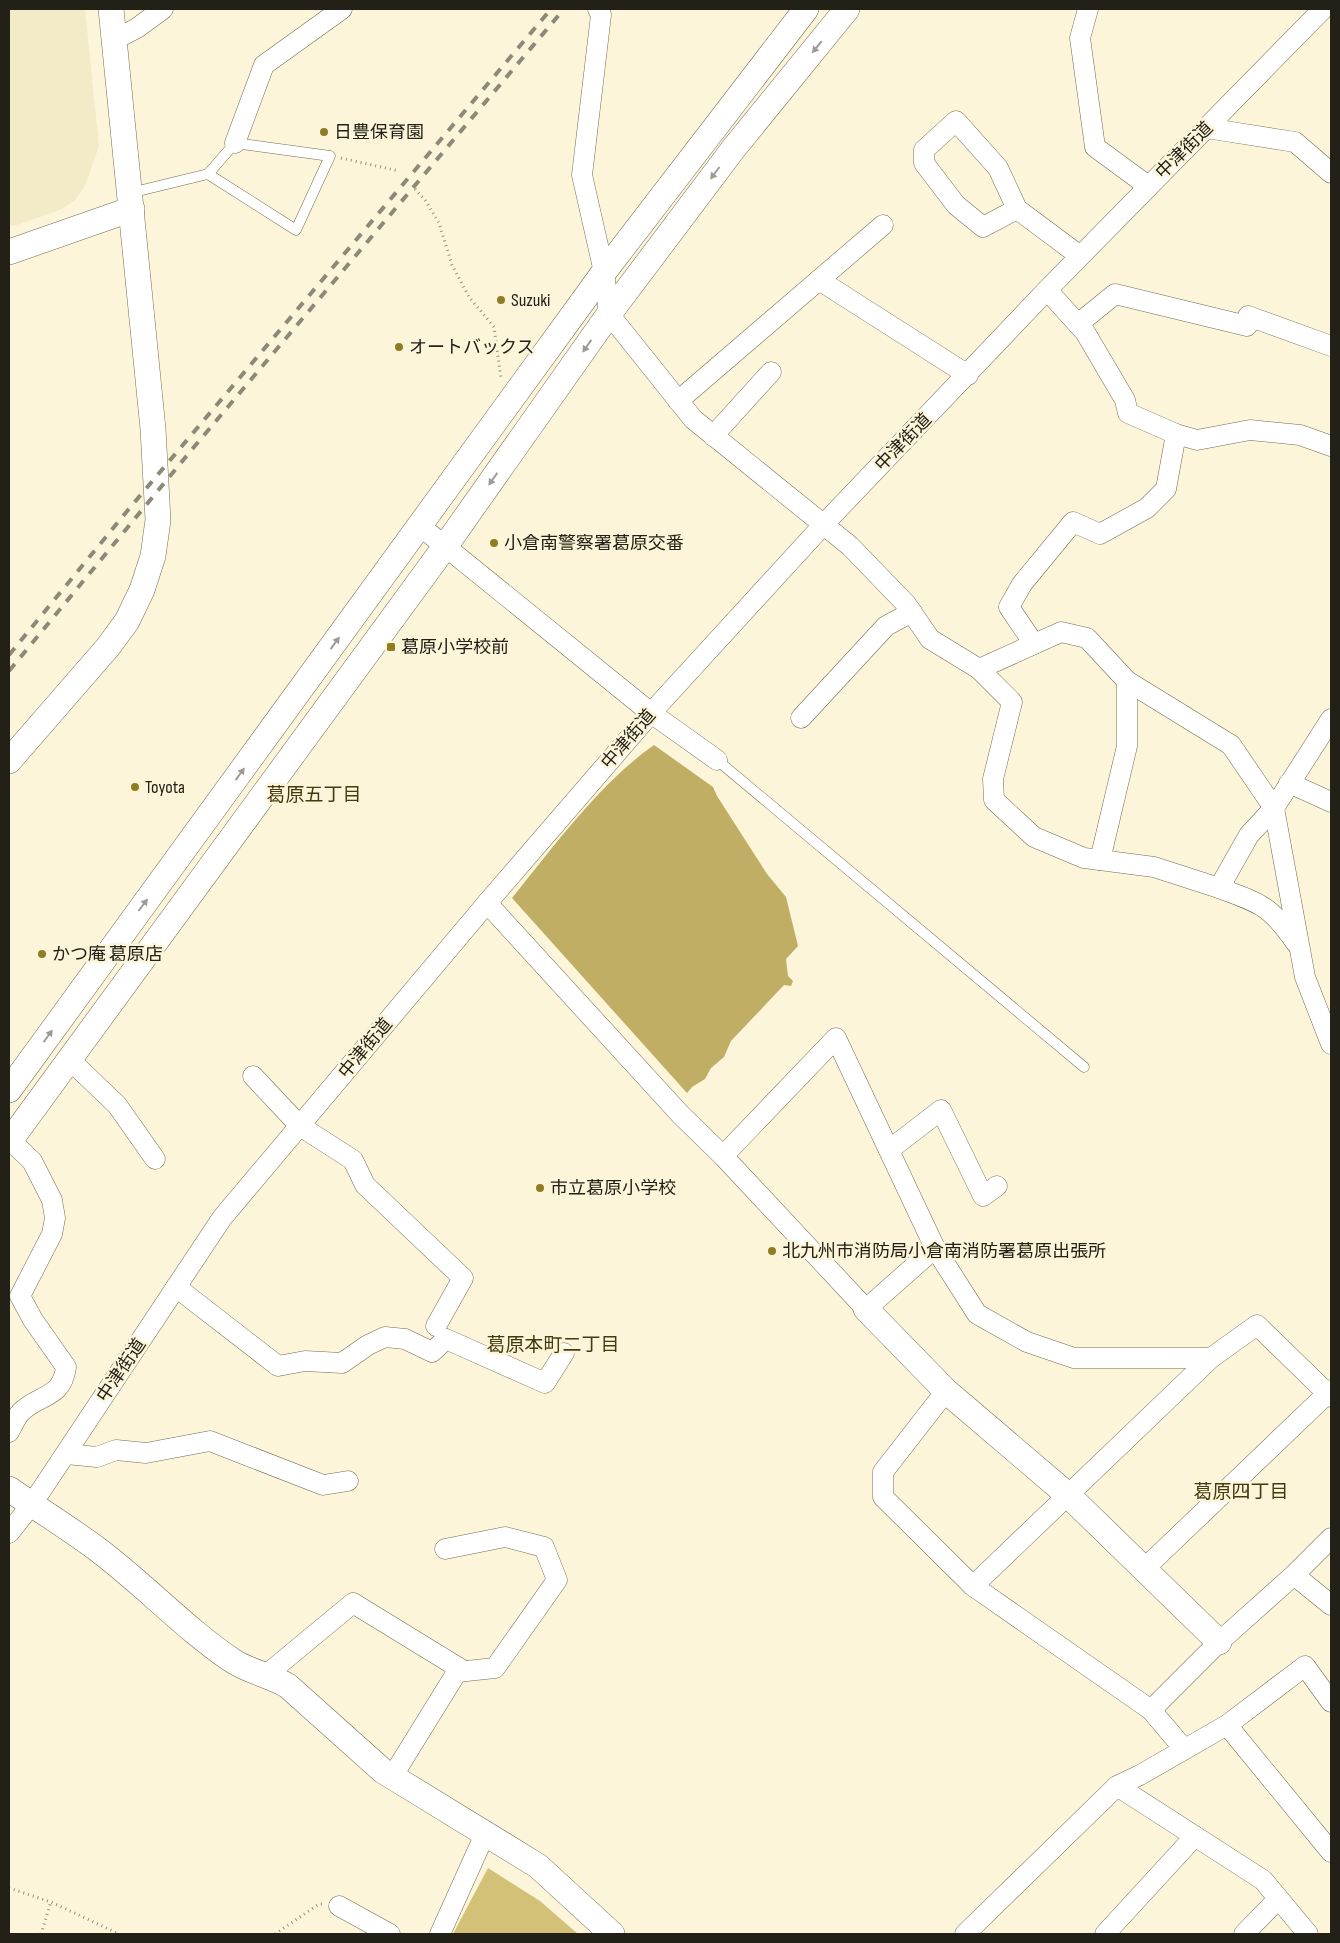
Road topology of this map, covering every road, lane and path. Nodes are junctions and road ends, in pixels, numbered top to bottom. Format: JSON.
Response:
{"nodes":[{"id":1,"x":111,"y":9,"type":"edge"},
{"id":2,"x":163,"y":9,"type":"edge"},
{"id":3,"x":342,"y":9,"type":"edge"},
{"id":4,"x":598,"y":9,"type":"edge"},
{"id":5,"x":806,"y":9,"type":"edge"},
{"id":6,"x":848,"y":9,"type":"edge"},
{"id":7,"x":1088,"y":9,"type":"edge"},
{"id":8,"x":1323,"y":9,"type":"edge"},
{"id":9,"x":114,"y":40,"type":"junction"},
{"id":10,"x":1206,"y":128,"type":"junction"},
{"id":11,"x":235,"y":142,"type":"junction"},
{"id":12,"x":330,"y":156,"type":"junction"},
{"id":13,"x":399,"y":171,"type":"dead end"},
{"id":14,"x":1331,"y":173,"type":"edge"},
{"id":15,"x":208,"y":174,"type":"junction"},
{"id":16,"x":1148,"y":186,"type":"junction"},
{"id":17,"x":415,"y":188,"type":"dead end"},
{"id":18,"x":131,"y":201,"type":"junction"},
{"id":19,"x":1017,"y":209,"type":"junction"},
{"id":20,"x":884,"y":225,"type":"dead end"},
{"id":21,"x":11,"y":249,"type":"edge"},
{"id":22,"x":1080,"y":256,"type":"junction"},
{"id":23,"x":604,"y":272,"type":"junction"},
{"id":24,"x":819,"y":280,"type":"junction"},
{"id":25,"x":1047,"y":290,"type":"junction"},
{"id":26,"x":609,"y":314,"type":"junction"},
{"id":27,"x":1078,"y":324,"type":"junction"},
{"id":28,"x":1331,"y":346,"type":"edge"},
{"id":29,"x":771,"y":372,"type":"dead end"},
{"id":30,"x":968,"y":375,"type":"junction"},
{"id":31,"x":678,"y":401,"type":"junction"},
{"id":32,"x":505,"y":408,"type":"junction"},
{"id":33,"x":1176,"y":434,"type":"junction"},
{"id":34,"x":713,"y":436,"type":"junction"},
{"id":35,"x":1331,"y":446,"type":"edge"},
{"id":36,"x":824,"y":524,"type":"junction"},
{"id":37,"x":420,"y":526,"type":"junction"},
{"id":38,"x":444,"y":548,"type":"junction"},
{"id":39,"x":912,"y":612,"type":"junction"},
{"id":40,"x":1034,"y":644,"type":"junction"},
{"id":41,"x":979,"y":669,"type":"junction"},
{"id":42,"x":1127,"y":681,"type":"junction"},
{"id":43,"x":651,"y":713,"type":"junction"},
{"id":44,"x":801,"y":718,"type":"dead end"},
{"id":45,"x":1331,"y":719,"type":"edge"},
{"id":46,"x":717,"y":760,"type":"joint"},
{"id":47,"x":9,"y":761,"type":"edge"},
{"id":48,"x":1290,"y":783,"type":"junction"},
{"id":49,"x":1331,"y":802,"type":"edge"},
{"id":50,"x":1274,"y":808,"type":"junction"},
{"id":51,"x":1100,"y":860,"type":"junction"},
{"id":52,"x":1218,"y":888,"type":"junction"},
{"id":53,"x":487,"y":902,"type":"junction"},
{"id":54,"x":1300,"y":949,"type":"junction"},
{"id":55,"x":1331,"y":1044,"type":"edge"},
{"id":56,"x":70,"y":1060,"type":"junction"},
{"id":57,"x":16,"y":1064,"type":"edge"},
{"id":58,"x":1084,"y":1067,"type":"dead end"},
{"id":59,"x":253,"y":1076,"type":"dead end"},
{"id":60,"x":50,"y":1087,"type":"junction"},
{"id":61,"x":9,"y":1090,"type":"edge"},
{"id":62,"x":300,"y":1126,"type":"junction"},
{"id":63,"x":9,"y":1141,"type":"edge"},
{"id":64,"x":889,"y":1150,"type":"junction"},
{"id":65,"x":723,"y":1156,"type":"junction"},
{"id":66,"x":155,"y":1159,"type":"dead end"},
{"id":67,"x":997,"y":1186,"type":"dead end"},
{"id":68,"x":935,"y":1248,"type":"junction"},
{"id":69,"x":176,"y":1287,"type":"junction"},
{"id":70,"x":866,"y":1310,"type":"junction"},
{"id":71,"x":436,"y":1326,"type":"dead end"},
{"id":72,"x":564,"y":1353,"type":"dead end"},
{"id":73,"x":1211,"y":1358,"type":"junction"},
{"id":74,"x":946,"y":1391,"type":"junction"},
{"id":75,"x":1330,"y":1393,"type":"edge"},
{"id":76,"x":9,"y":1432,"type":"edge"},
{"id":77,"x":66,"y":1454,"type":"junction"},
{"id":78,"x":348,"y":1480,"type":"dead end"},
{"id":79,"x":9,"y":1489,"type":"edge"},
{"id":80,"x":1069,"y":1496,"type":"junction"},
{"id":81,"x":32,"y":1504,"type":"junction"},
{"id":82,"x":9,"y":1533,"type":"edge"},
{"id":83,"x":1331,"y":1538,"type":"edge"},
{"id":84,"x":445,"y":1549,"type":"dead end"},
{"id":85,"x":1144,"y":1569,"type":"junction"},
{"id":86,"x":1294,"y":1575,"type":"junction"},
{"id":87,"x":973,"y":1586,"type":"junction"},
{"id":88,"x":1331,"y":1605,"type":"edge"},
{"id":89,"x":1219,"y":1642,"type":"junction"},
{"id":90,"x":464,"y":1671,"type":"junction"},
{"id":91,"x":266,"y":1675,"type":"junction"},
{"id":92,"x":1331,"y":1702,"type":"edge"},
{"id":93,"x":1150,"y":1710,"type":"junction"},
{"id":94,"x":1228,"y":1725,"type":"junction"},
{"id":95,"x":1184,"y":1749,"type":"junction"},
{"id":96,"x":392,"y":1777,"type":"junction"},
{"id":97,"x":1117,"y":1786,"type":"junction"},
{"id":98,"x":484,"y":1834,"type":"junction"},
{"id":99,"x":1195,"y":1836,"type":"junction"},
{"id":100,"x":1331,"y":1852,"type":"edge"},
{"id":101,"x":9,"y":1888,"type":"edge"},
{"id":102,"x":1278,"y":1899,"type":"junction"},
{"id":103,"x":50,"y":1902,"type":"junction"},
{"id":104,"x":339,"y":1906,"type":"joint"},
{"id":105,"x":41,"y":1934,"type":"edge"},
{"id":106,"x":119,"y":1934,"type":"edge"},
{"id":107,"x":275,"y":1934,"type":"edge"},
{"id":108,"x":390,"y":1934,"type":"edge"},
{"id":109,"x":440,"y":1934,"type":"edge"},
{"id":110,"x":612,"y":1934,"type":"edge"},
{"id":111,"x":965,"y":1934,"type":"edge"},
{"id":112,"x":1105,"y":1934,"type":"edge"},
{"id":113,"x":1244,"y":1934,"type":"edge"},
{"id":114,"x":1308,"y":1934,"type":"edge"}],
"edges":[{"from":1,"to":9,"type":"street"},
{"from":2,"to":9,"type":"street"},
{"from":3,"to":11,"type":"street"},
{"from":4,"to":23,"type":"street"},
{"from":5,"to":23,"type":"street"},
{"from":6,"to":26,"type":"street","one_way":true},
{"from":7,"to":16,"type":"street"},
{"from":8,"to":10,"type":"street","name":"中津街道"},
{"from":9,"to":18,"type":"street"},
{"from":10,"to":14,"type":"street"},
{"from":10,"to":16,"type":"street","name":"中津街道"},
{"from":11,"to":12,"type":"lane"},
{"from":11,"to":15,"type":"lane"},
{"from":12,"to":13,"type":"path"},
{"from":12,"to":15,"type":"lane"},
{"from":15,"to":18,"type":"lane"},
{"from":16,"to":22,"type":"street","name":"中津街道"},
{"from":17,"to":32,"type":"path"},
{"from":18,"to":21,"type":"street"},
{"from":18,"to":47,"type":"street"},
{"from":19,"to":19,"type":"street"},
{"from":19,"to":22,"type":"street"},
{"from":20,"to":24,"type":"street"},
{"from":22,"to":25,"type":"street","name":"中津街道"},
{"from":23,"to":26,"type":"street"},
{"from":23,"to":32,"type":"street"},
{"from":24,"to":30,"type":"street"},
{"from":24,"to":31,"type":"street"},
{"from":25,"to":27,"type":"street"},
{"from":25,"to":30,"type":"street","name":"中津街道"},
{"from":26,"to":31,"type":"street"},
{"from":26,"to":38,"type":"street","one_way":true},
{"from":27,"to":28,"type":"street"},
{"from":27,"to":33,"type":"street"},
{"from":29,"to":34,"type":"street"},
{"from":30,"to":36,"type":"street","name":"中津街道"},
{"from":31,"to":34,"type":"street"},
{"from":32,"to":37,"type":"street"},
{"from":33,"to":35,"type":"street"},
{"from":33,"to":40,"type":"street"},
{"from":34,"to":36,"type":"street"},
{"from":36,"to":39,"type":"street"},
{"from":36,"to":43,"type":"street","name":"中津街道"},
{"from":37,"to":38,"type":"street"},
{"from":57,"to":37,"type":"street","one_way":true},
{"from":38,"to":43,"type":"street"},
{"from":38,"to":56,"type":"street"},
{"from":39,"to":41,"type":"street"},
{"from":39,"to":44,"type":"street"},
{"from":40,"to":41,"type":"street"},
{"from":40,"to":42,"type":"street"},
{"from":41,"to":51,"type":"street"},
{"from":42,"to":50,"type":"street"},
{"from":42,"to":51,"type":"street"},
{"from":43,"to":46,"type":"street"},
{"from":43,"to":53,"type":"street","name":"中津街道"},
{"from":45,"to":48,"type":"street"},
{"from":46,"to":58,"type":"lane"},
{"from":48,"to":49,"type":"street"},
{"from":48,"to":50,"type":"street"},
{"from":50,"to":52,"type":"street"},
{"from":50,"to":54,"type":"street"},
{"from":51,"to":52,"type":"street"},
{"from":52,"to":54,"type":"street"},
{"from":53,"to":62,"type":"street","name":"中津街道"},
{"from":53,"to":65,"type":"street"},
{"from":54,"to":55,"type":"street"},
{"from":56,"to":60,"type":"street"},
{"from":56,"to":66,"type":"street"},
{"from":57,"to":60,"type":"street"},
{"from":57,"to":61,"type":"street"},
{"from":59,"to":62,"type":"street"},
{"from":60,"to":63,"type":"street"},
{"from":62,"to":69,"type":"street","name":"中津街道"},
{"from":62,"to":71,"type":"street"},
{"from":63,"to":76,"type":"street"},
{"from":64,"to":65,"type":"street"},
{"from":64,"to":67,"type":"street"},
{"from":64,"to":68,"type":"street"},
{"from":65,"to":70,"type":"street"},
{"from":68,"to":70,"type":"street"},
{"from":68,"to":73,"type":"street"},
{"from":69,"to":72,"type":"street"},
{"from":69,"to":77,"type":"street","name":"中津街道"},
{"from":70,"to":74,"type":"street"},
{"from":73,"to":75,"type":"street"},
{"from":73,"to":80,"type":"street"},
{"from":74,"to":80,"type":"street"},
{"from":74,"to":87,"type":"street"},
{"from":75,"to":85,"type":"street"},
{"from":77,"to":78,"type":"street"},
{"from":77,"to":81,"type":"street","name":"中津街道"},
{"from":79,"to":81,"type":"street"},
{"from":80,"to":85,"type":"street"},
{"from":80,"to":87,"type":"street"},
{"from":81,"to":82,"type":"street","name":"中津街道"},
{"from":81,"to":91,"type":"street"},
{"from":83,"to":86,"type":"street"},
{"from":84,"to":90,"type":"street"},
{"from":85,"to":89,"type":"street"},
{"from":86,"to":88,"type":"street"},
{"from":86,"to":89,"type":"street"},
{"from":87,"to":93,"type":"street"},
{"from":89,"to":93,"type":"street"},
{"from":90,"to":91,"type":"street"},
{"from":90,"to":96,"type":"street"},
{"from":91,"to":96,"type":"street"},
{"from":92,"to":94,"type":"street"},
{"from":93,"to":95,"type":"street"},
{"from":94,"to":95,"type":"street"},
{"from":94,"to":100,"type":"street"},
{"from":95,"to":97,"type":"street"},
{"from":96,"to":98,"type":"street"},
{"from":97,"to":99,"type":"street"},
{"from":97,"to":111,"type":"street"},
{"from":98,"to":109,"type":"street"},
{"from":98,"to":110,"type":"street"},
{"from":99,"to":102,"type":"street"},
{"from":99,"to":112,"type":"street"},
{"from":101,"to":103,"type":"path"},
{"from":102,"to":113,"type":"street"},
{"from":102,"to":114,"type":"street"},
{"from":103,"to":105,"type":"path"},
{"from":103,"to":106,"type":"path"},
{"from":104,"to":107,"type":"path"},
{"from":104,"to":108,"type":"street"}]}
